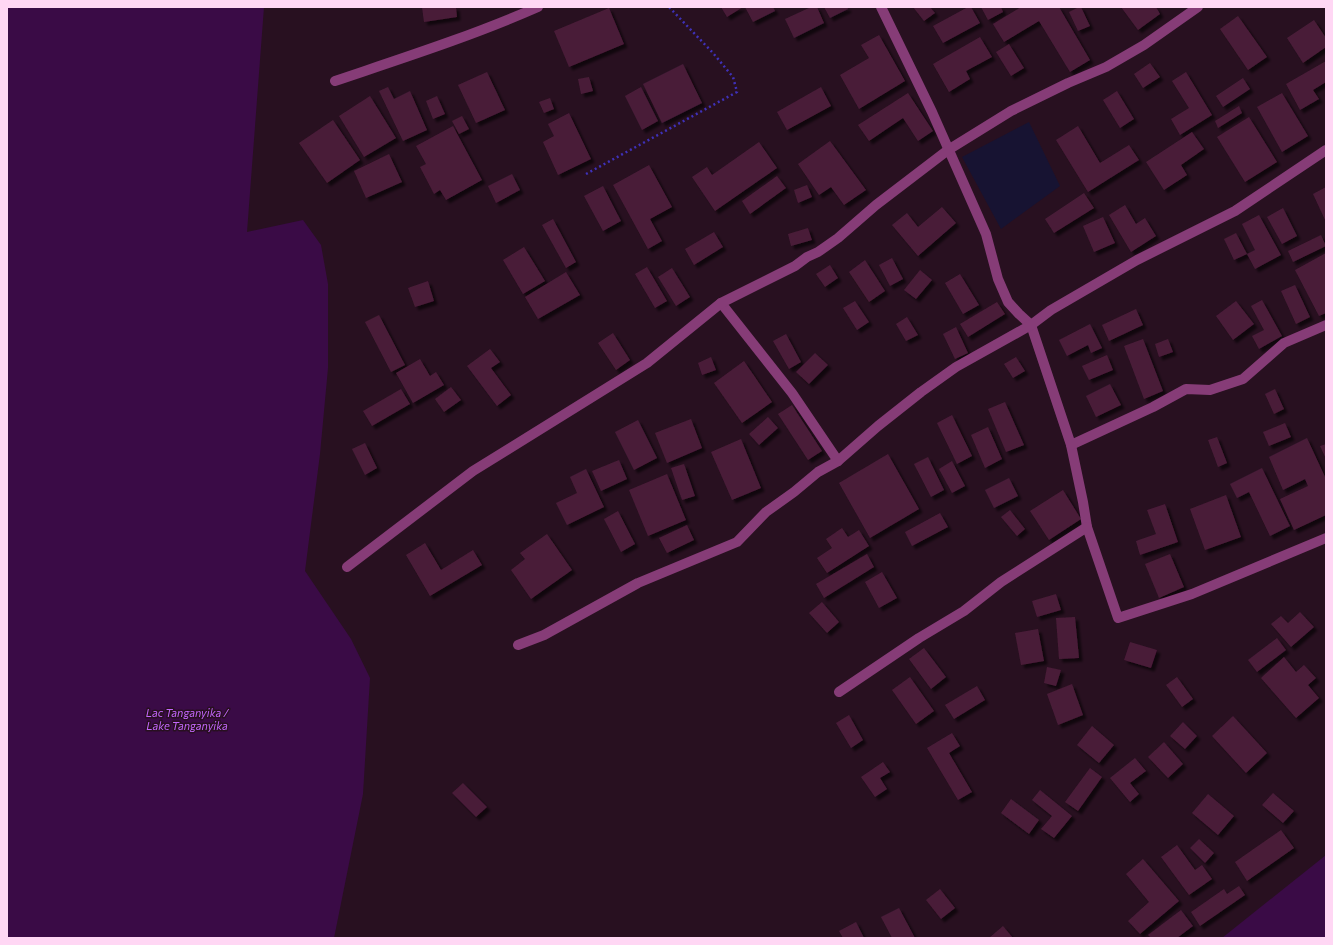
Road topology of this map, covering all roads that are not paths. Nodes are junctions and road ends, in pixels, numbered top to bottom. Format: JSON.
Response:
{"nodes":[{"id":1,"x":538,"y":7,"type":"edge"},
{"id":2,"x":881,"y":7,"type":"edge"},
{"id":3,"x":1198,"y":7,"type":"edge"},
{"id":4,"x":335,"y":81,"type":"dead end"},
{"id":5,"x":948,"y":150,"type":"junction"},
{"id":6,"x":1326,"y":150,"type":"edge"},
{"id":7,"x":721,"y":302,"type":"junction"},
{"id":8,"x":1031,"y":325,"type":"junction"},
{"id":9,"x":1326,"y":325,"type":"edge"},
{"id":10,"x":1071,"y":445,"type":"junction"},
{"id":11,"x":838,"y":460,"type":"junction"},
{"id":12,"x":1087,"y":527,"type":"junction"},
{"id":13,"x":1326,"y":538,"type":"edge"},
{"id":14,"x":347,"y":567,"type":"dead end"},
{"id":15,"x":518,"y":645,"type":"dead end"},
{"id":16,"x":839,"y":692,"type":"dead end"}],
"edges":[{"from":1,"to":4,"type":"street"},
{"from":2,"to":5,"type":"street"},
{"from":3,"to":5,"type":"street"},
{"from":5,"to":7,"type":"street"},
{"from":5,"to":8,"type":"street"},
{"from":6,"to":8,"type":"street"},
{"from":7,"to":11,"type":"street"},
{"from":7,"to":14,"type":"street"},
{"from":8,"to":10,"type":"street"},
{"from":8,"to":11,"type":"street"},
{"from":9,"to":10,"type":"street"},
{"from":10,"to":12,"type":"street"},
{"from":11,"to":15,"type":"street"},
{"from":12,"to":13,"type":"street"},
{"from":12,"to":16,"type":"street"}]}
